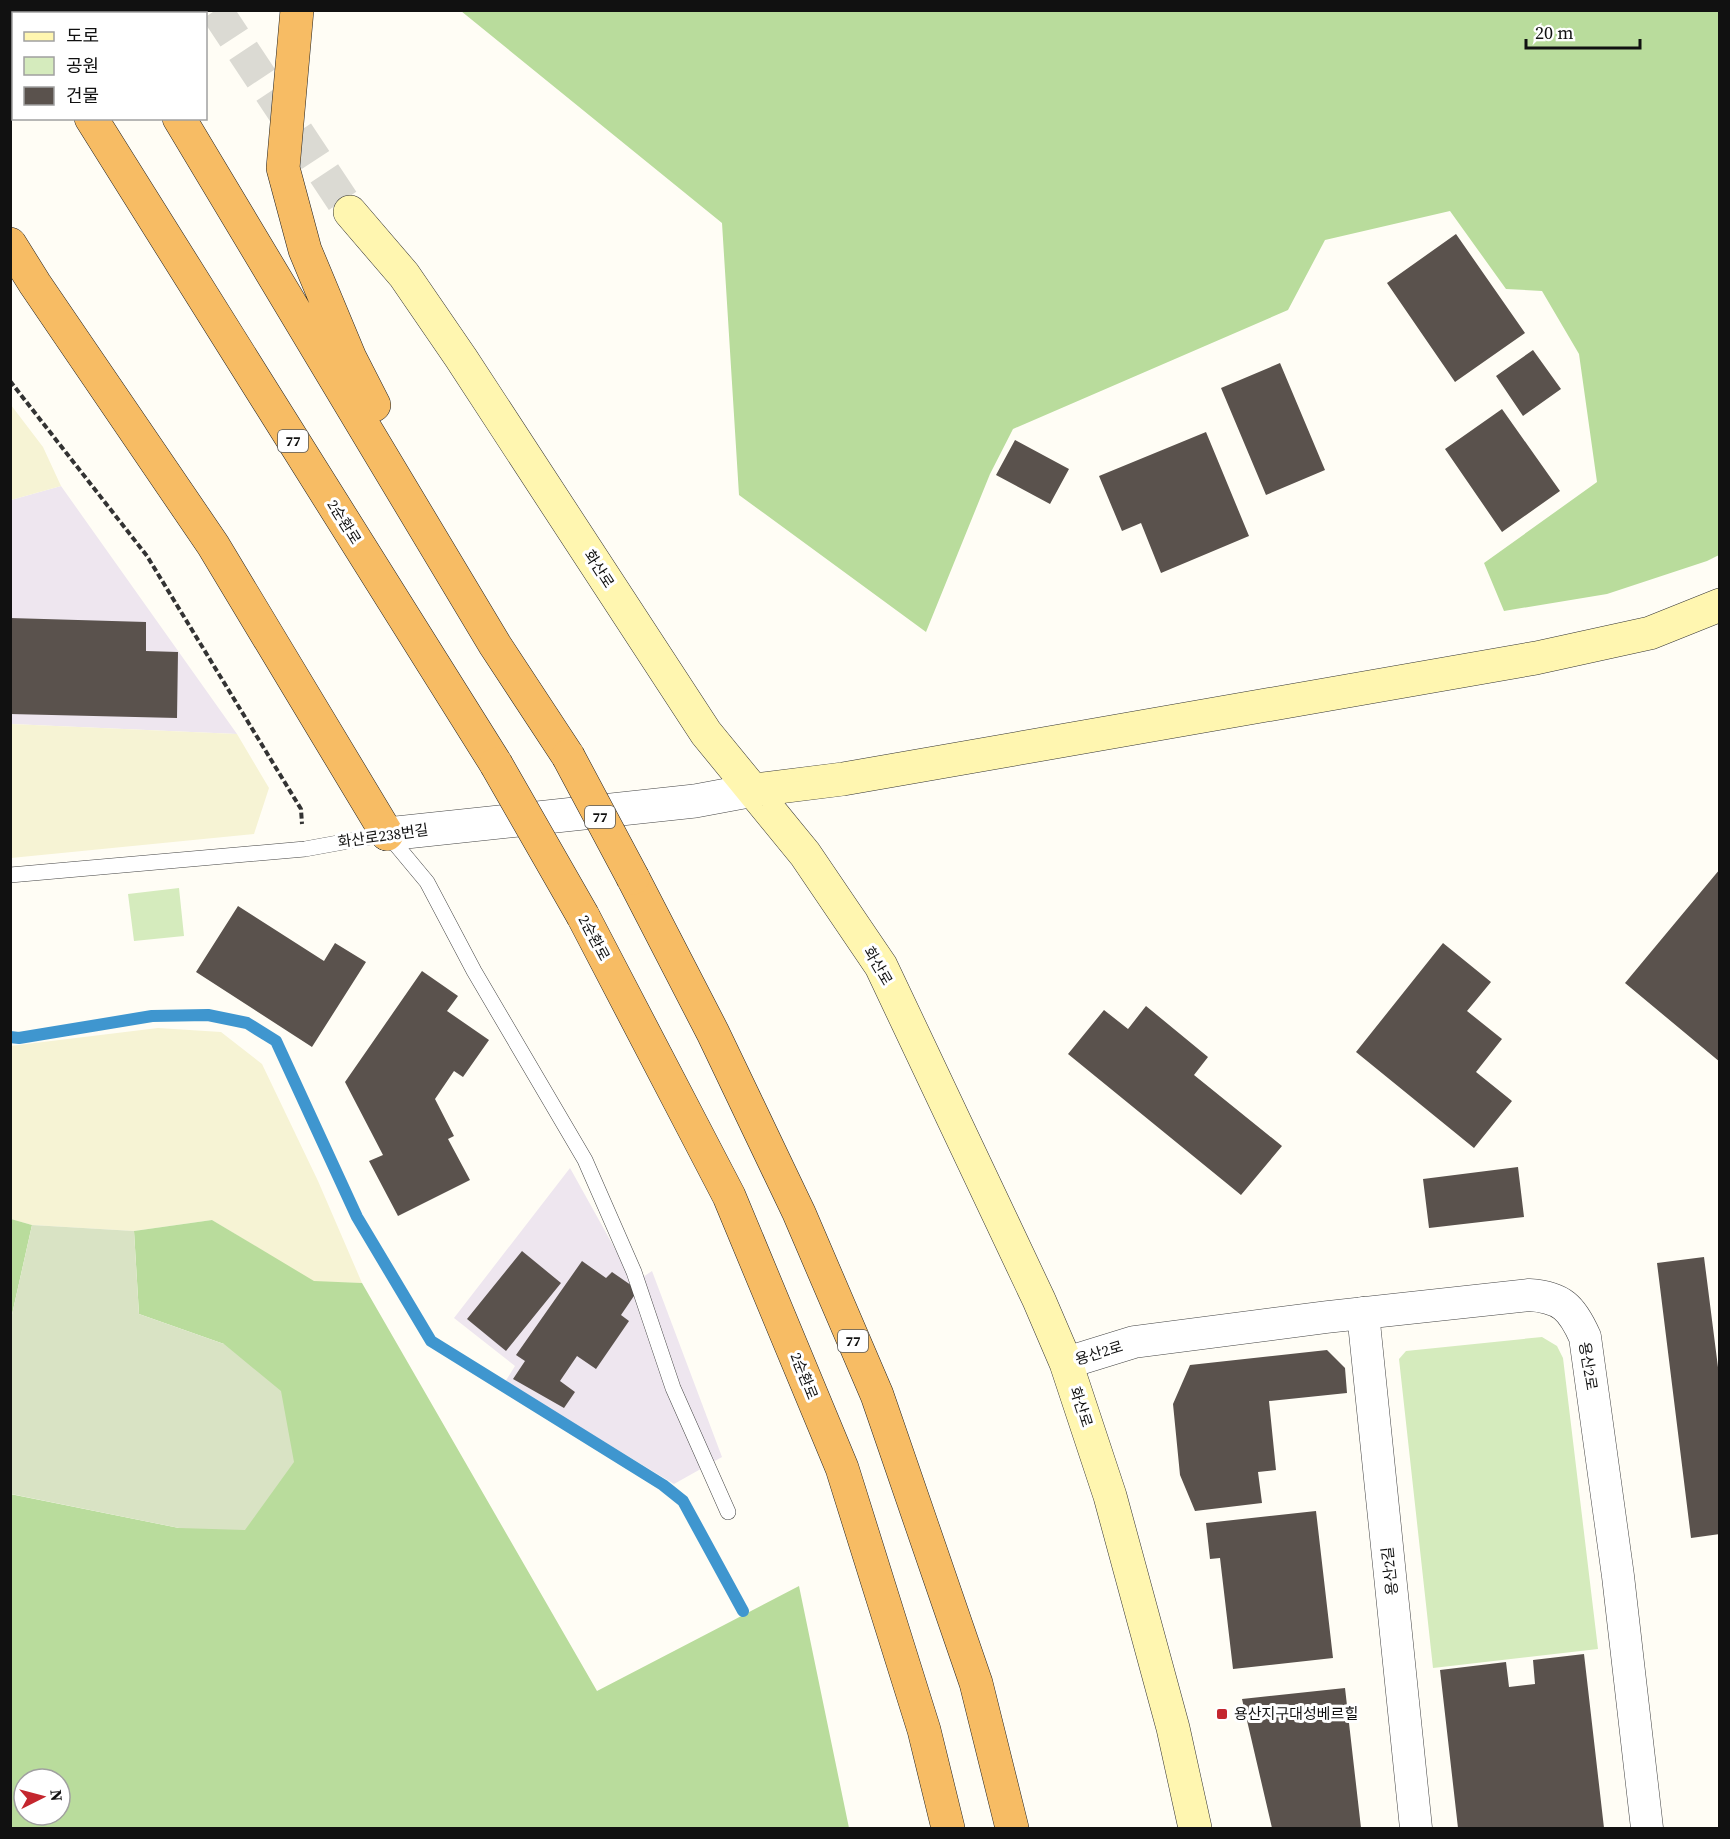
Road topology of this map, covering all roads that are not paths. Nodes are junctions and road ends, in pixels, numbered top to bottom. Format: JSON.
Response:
{"nodes":[{"id":1,"x":297,"y":10,"type":"edge"},
{"id":2,"x":92,"y":120,"type":"edge"},
{"id":3,"x":180,"y":120,"type":"edge"},
{"id":4,"x":350,"y":212,"type":"tunnel mouth"},
{"id":5,"x":10,"y":244,"type":"edge"},
{"id":6,"x":1719,"y":605,"type":"edge"},
{"id":7,"x":495,"y":645,"type":"junction"},
{"id":8,"x":754,"y":790,"type":"junction"},
{"id":9,"x":387,"y":834,"type":"junction"},
{"id":10,"x":10,"y":875,"type":"edge"},
{"id":11,"x":1363,"y":1313,"type":"junction"},
{"id":12,"x":1066,"y":1363,"type":"junction"},
{"id":13,"x":728,"y":1512,"type":"dead end"},
{"id":14,"x":948,"y":1828,"type":"edge"},
{"id":15,"x":1012,"y":1828,"type":"edge"},
{"id":16,"x":1195,"y":1828,"type":"edge"},
{"id":17,"x":1416,"y":1828,"type":"edge"},
{"id":18,"x":1647,"y":1828,"type":"edge"}],
"edges":[{"from":1,"to":7,"type":"highway"},
{"from":2,"to":14,"type":"highway","name":"2순환로","number":"77","bridge":true},
{"from":3,"to":7,"type":"highway","number":"77"},
{"from":4,"to":8,"type":"main road","name":"화산로"},
{"from":5,"to":9,"type":"highway"},
{"from":6,"to":8,"type":"main road"},
{"from":7,"to":15,"type":"highway","number":"77","bridge":true},
{"from":8,"to":9,"type":"street","name":"화산로238번길"},
{"from":8,"to":12,"type":"main road","name":"화산로"},
{"from":9,"to":10,"type":"lane","name":"화산로238번길"},
{"from":9,"to":13,"type":"lane"},
{"from":11,"to":12,"type":"street","name":"용산2로"},
{"from":11,"to":17,"type":"street","name":"용산2길"},
{"from":11,"to":18,"type":"street","name":"용산2로"},
{"from":12,"to":16,"type":"main road","name":"화산로"}]}
